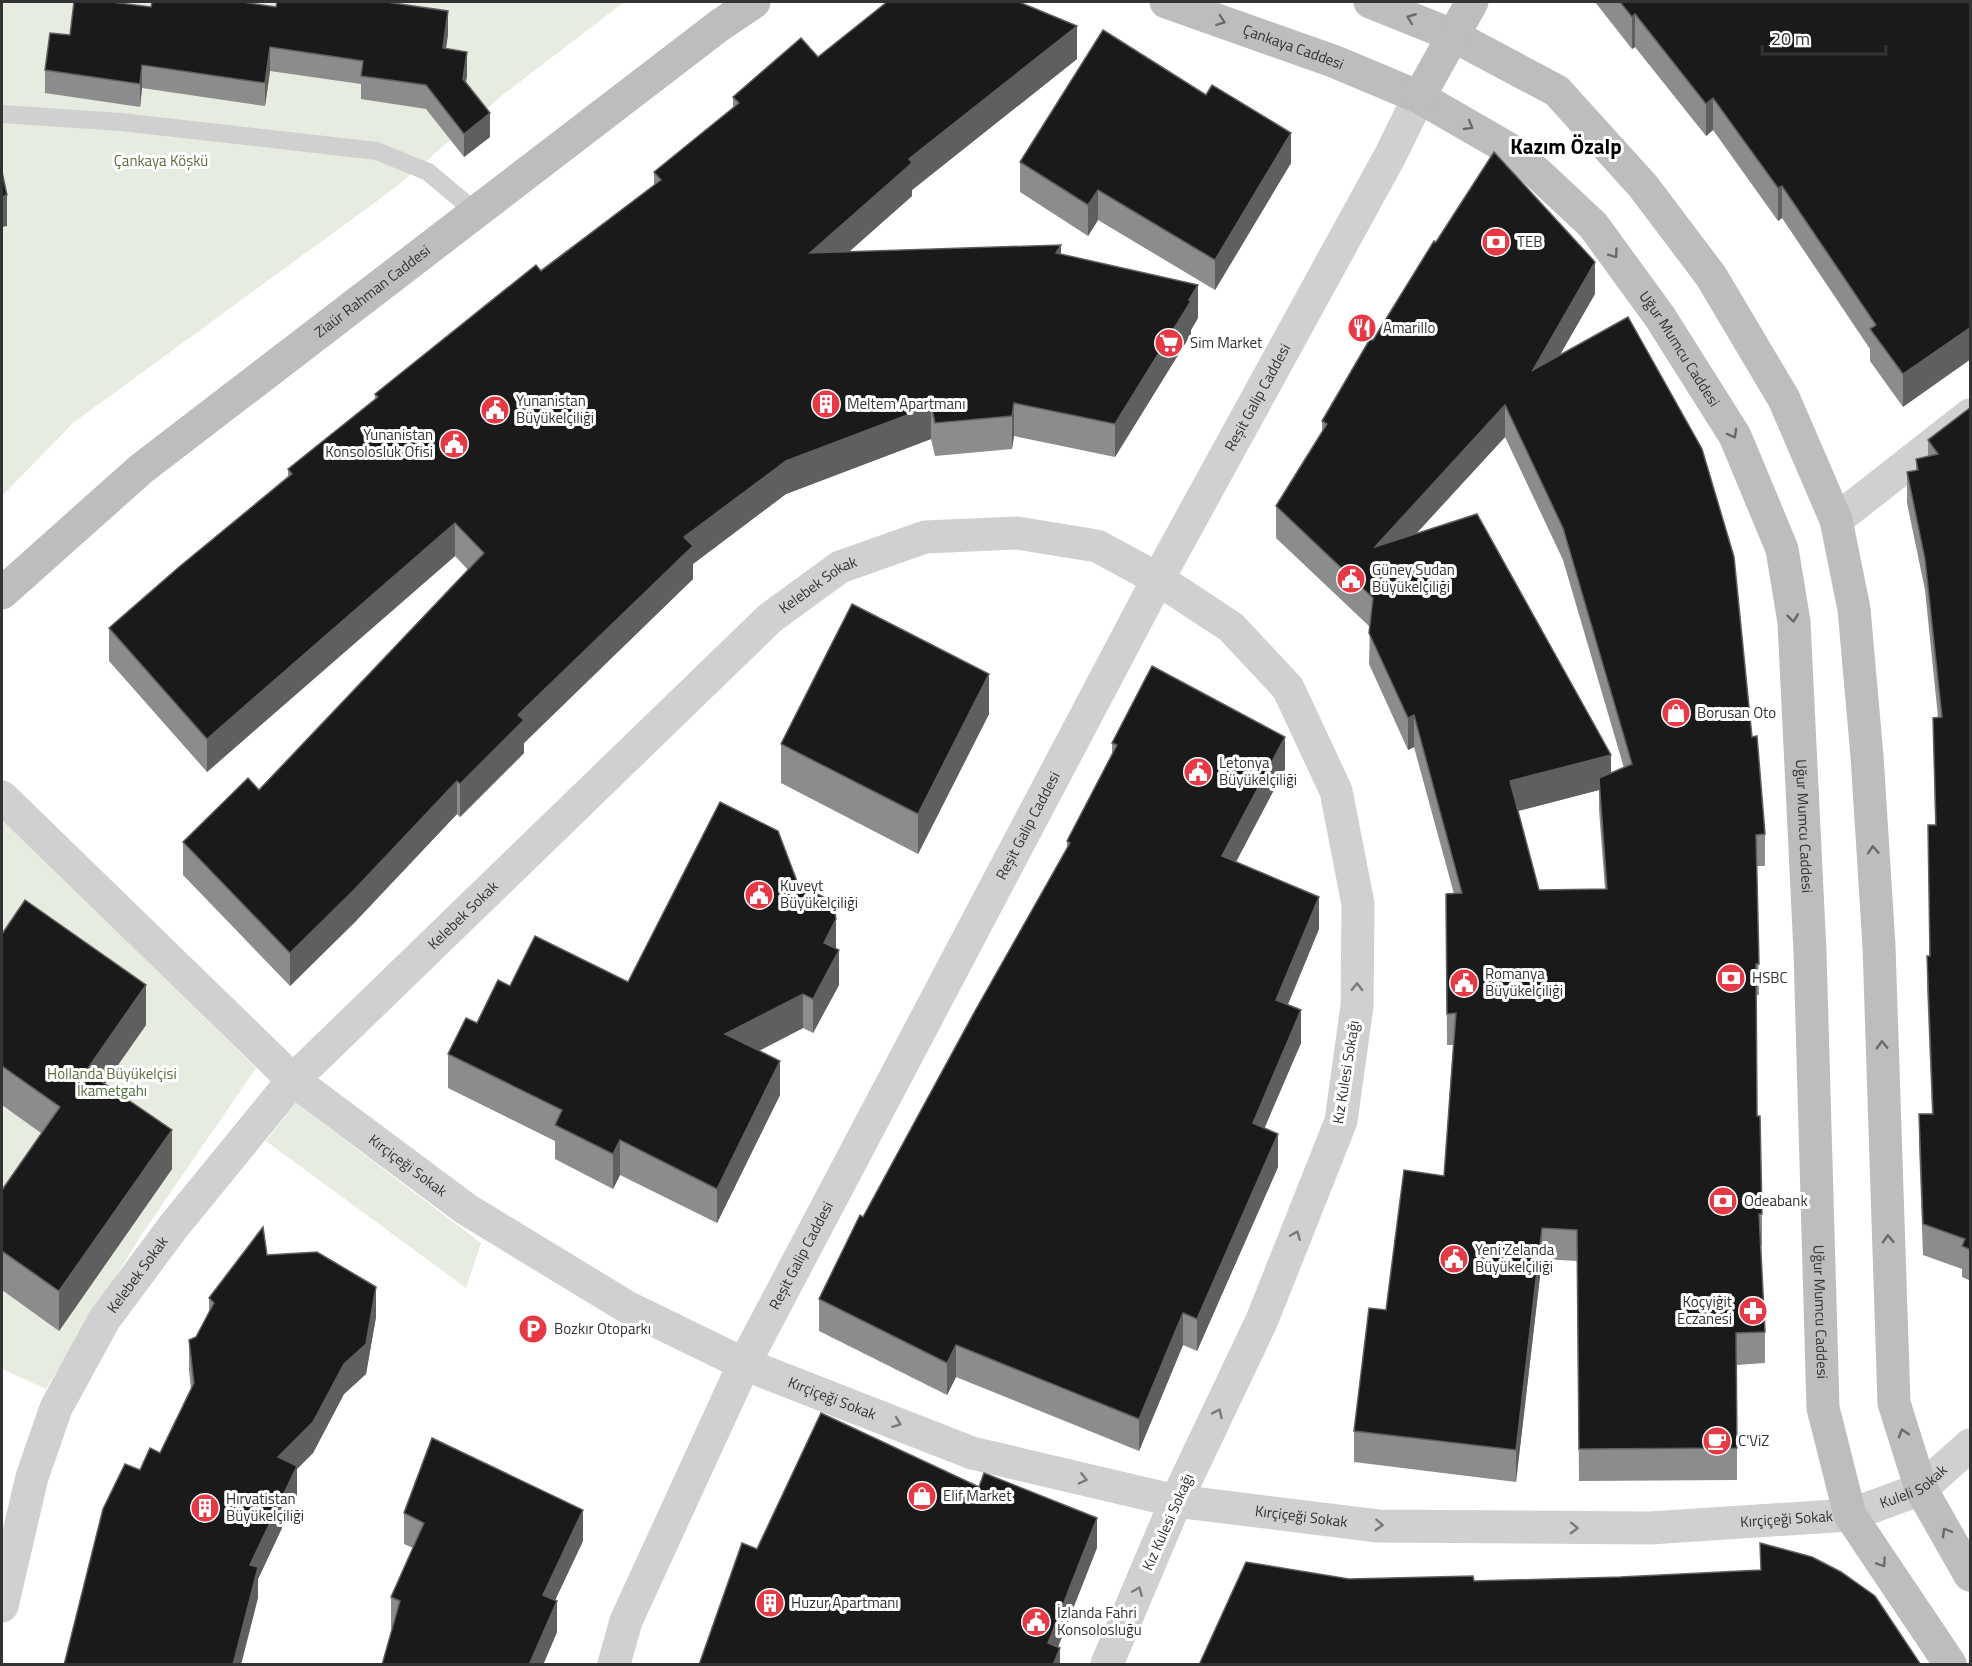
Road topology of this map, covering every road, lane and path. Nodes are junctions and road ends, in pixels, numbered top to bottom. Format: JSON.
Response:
{"nodes":[{"id":1,"x":754,"y":2,"type":"edge"},
{"id":2,"x":1166,"y":2,"type":"edge"},
{"id":3,"x":1370,"y":2,"type":"edge"},
{"id":4,"x":1472,"y":2,"type":"edge"},
{"id":5,"x":724,"y":13,"type":"edge"},
{"id":6,"x":1452,"y":35,"type":"junction"},
{"id":7,"x":1419,"y":97,"type":"junction"},
{"id":8,"x":2,"y":114,"type":"edge"},
{"id":9,"x":477,"y":213,"type":"junction"},
{"id":10,"x":1971,"y":415,"type":"edge"},
{"id":11,"x":1836,"y":520,"type":"junction"},
{"id":12,"x":1158,"y":579,"type":"junction"},
{"id":13,"x":2,"y":593,"type":"edge"},
{"id":14,"x":2,"y":797,"type":"edge"},
{"id":15,"x":293,"y":1080,"type":"junction"},
{"id":16,"x":744,"y":1364,"type":"junction"},
{"id":17,"x":1971,"y":1445,"type":"edge"},
{"id":18,"x":1921,"y":1489,"type":"junction"},
{"id":19,"x":1176,"y":1501,"type":"junction"},
{"id":20,"x":1850,"y":1515,"type":"junction"},
{"id":21,"x":1971,"y":1575,"type":"edge"},
{"id":22,"x":2,"y":1606,"type":"edge"},
{"id":23,"x":614,"y":1665,"type":"edge"},
{"id":24,"x":1107,"y":1665,"type":"edge"},
{"id":25,"x":1950,"y":1665,"type":"edge"}],
"edges":[{"from":1,"to":5,"type":"main road","name":"Ziaür Rahman Caddesi"},
{"from":2,"to":7,"type":"main road","name":"Çankaya Caddesi","one_way":true},
{"from":6,"to":3,"type":"main road","one_way":true},
{"from":4,"to":6,"type":"main road","name":"Reşit Galip Caddesi"},
{"from":5,"to":9,"type":"main road","name":"Ziaür Rahman Caddesi"},
{"from":6,"to":7,"type":"main road","name":"Reşit Galip Caddesi"},
{"from":6,"to":11,"type":"main road"},
{"from":7,"to":12,"type":"street","name":"Reşit Galip Caddesi"},
{"from":7,"to":20,"type":"main road","name":"Uğur Mumcu Caddesi","one_way":true},
{"from":8,"to":9,"type":"lane"},
{"from":9,"to":13,"type":"main road","name":"Ziaür Rahman Caddesi"},
{"from":10,"to":11,"type":"street"},
{"from":18,"to":11,"type":"main road","one_way":true},
{"from":12,"to":15,"type":"street","name":"Kelebek Sokak"},
{"from":12,"to":16,"type":"street","name":"Reşit Galip Caddesi"},
{"from":19,"to":12,"type":"street","name":"Kız Kulesi Sokağı","one_way":true},
{"from":14,"to":15,"type":"street","name":"Kırçiçeği Sokak"},
{"from":15,"to":16,"type":"street","name":"Kırçiçeği Sokak"},
{"from":15,"to":22,"type":"street","name":"Kelebek Sokak"},
{"from":16,"to":19,"type":"street","name":"Kırçiçeği Sokak","one_way":true},
{"from":16,"to":23,"type":"street","name":"Reşit Galip Caddesi"},
{"from":17,"to":18,"type":"street","name":"Kuleli Sokak"},
{"from":18,"to":20,"type":"street","name":"Kuleli Sokak"},
{"from":21,"to":18,"type":"main road","one_way":true},
{"from":19,"to":20,"type":"street","name":"Kırçiçeği Sokak","one_way":true},
{"from":24,"to":19,"type":"street","name":"Kız Kulesi Sokağı","one_way":true},
{"from":20,"to":25,"type":"main road","name":"Uğur Mumcu Caddesi","one_way":true}]}
